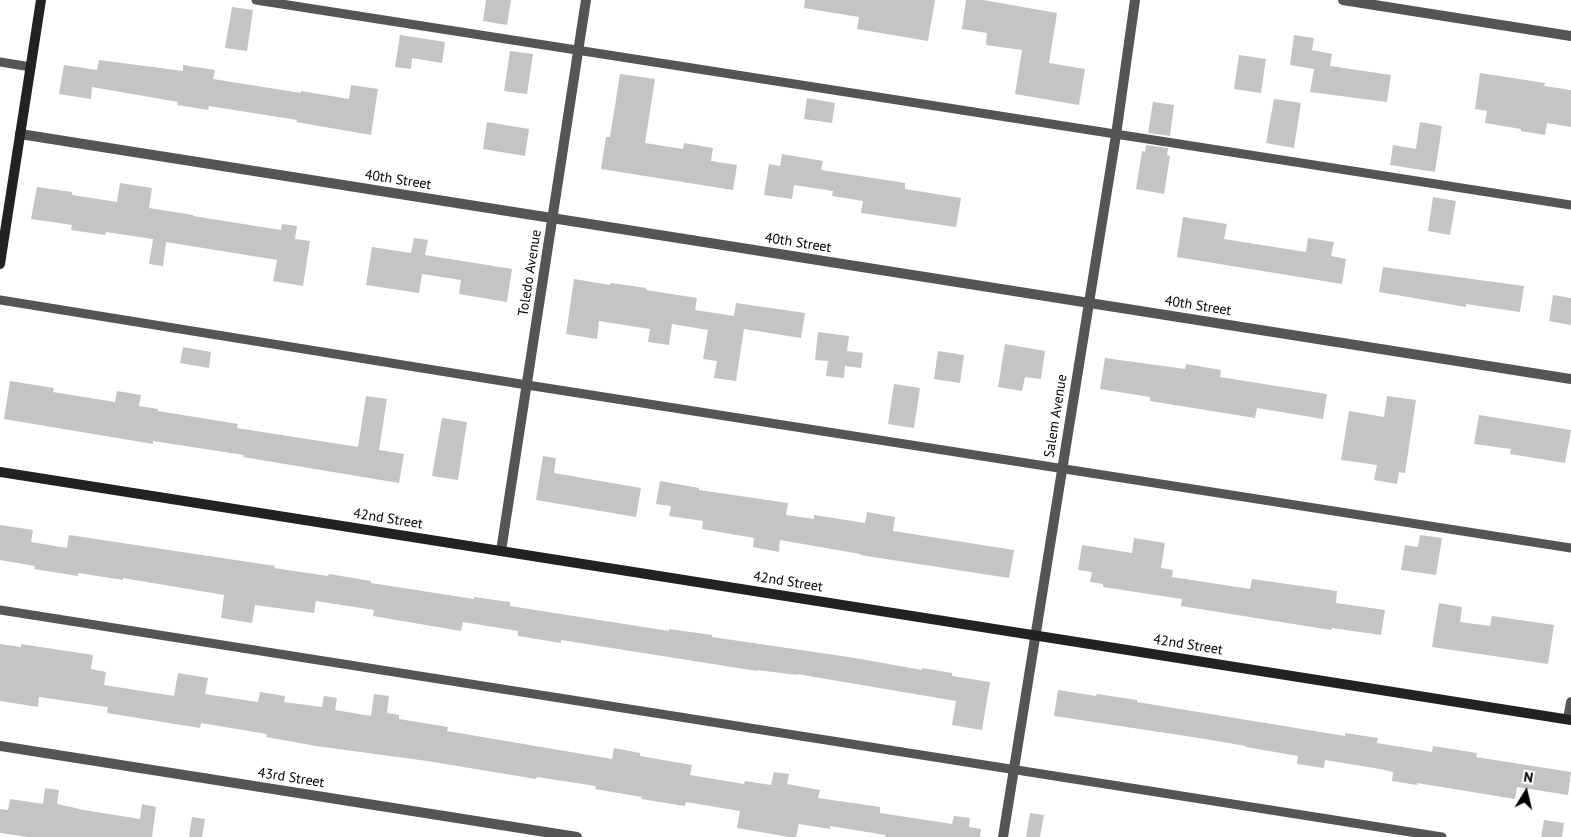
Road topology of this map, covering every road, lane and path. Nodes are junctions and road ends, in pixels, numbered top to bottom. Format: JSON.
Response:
{"nodes":[{"id":1,"x":41,"y":0,"type":"edge"},
{"id":2,"x":256,"y":0,"type":"edge"},
{"id":3,"x":586,"y":0,"type":"edge"},
{"id":4,"x":1135,"y":0,"type":"edge"},
{"id":5,"x":1343,"y":0,"type":"edge"},
{"id":6,"x":1571,"y":36,"type":"edge"},
{"id":7,"x":579,"y":50,"type":"junction"},
{"id":8,"x":0,"y":62,"type":"edge"},
{"id":9,"x":31,"y":67,"type":"junction"},
{"id":10,"x":20,"y":134,"type":"junction"},
{"id":11,"x":1116,"y":134,"type":"junction"},
{"id":12,"x":5,"y":201,"type":"edge"},
{"id":13,"x":1571,"y":205,"type":"edge"},
{"id":14,"x":552,"y":218,"type":"junction"},
{"id":15,"x":0,"y":264,"type":"edge"},
{"id":16,"x":0,"y":300,"type":"edge"},
{"id":17,"x":1089,"y":302,"type":"junction"},
{"id":18,"x":1571,"y":379,"type":"edge"},
{"id":19,"x":527,"y":385,"type":"junction"},
{"id":20,"x":1062,"y":468,"type":"junction"},
{"id":21,"x":0,"y":472,"type":"edge"},
{"id":22,"x":1571,"y":548,"type":"edge"},
{"id":23,"x":501,"y":551,"type":"junction"},
{"id":24,"x":0,"y":610,"type":"edge"},
{"id":25,"x":1035,"y":635,"type":"junction"},
{"id":26,"x":1571,"y":702,"type":"edge"},
{"id":27,"x":1570,"y":719,"type":"edge"},
{"id":28,"x":0,"y":746,"type":"edge"},
{"id":29,"x":1014,"y":769,"type":"junction"},
{"id":30,"x":577,"y":837,"type":"edge"},
{"id":31,"x":1003,"y":837,"type":"edge"},
{"id":32,"x":1442,"y":837,"type":"edge"}],
"edges":[{"from":1,"to":9,"type":"street"},
{"from":2,"to":7,"type":"lane"},
{"from":3,"to":7,"type":"street","name":"Toledo Avenue"},
{"from":4,"to":11,"type":"street","name":"Salem Avenue"},
{"from":5,"to":6,"type":"street"},
{"from":7,"to":11,"type":"lane"},
{"from":7,"to":14,"type":"street","name":"Toledo Avenue"},
{"from":8,"to":9,"type":"lane"},
{"from":9,"to":10,"type":"street"},
{"from":10,"to":12,"type":"street"},
{"from":10,"to":14,"type":"street","name":"40th Street"},
{"from":11,"to":13,"type":"lane"},
{"from":11,"to":17,"type":"street","name":"Salem Avenue"},
{"from":12,"to":15,"type":"street"},
{"from":14,"to":17,"type":"street","name":"40th Street"},
{"from":14,"to":19,"type":"street","name":"Toledo Avenue"},
{"from":16,"to":19,"type":"lane"},
{"from":17,"to":18,"type":"street","name":"40th Street"},
{"from":17,"to":20,"type":"street","name":"Salem Avenue"},
{"from":19,"to":20,"type":"lane"},
{"from":19,"to":23,"type":"street","name":"Toledo Avenue"},
{"from":20,"to":22,"type":"lane"},
{"from":20,"to":25,"type":"street","name":"Salem Avenue"},
{"from":21,"to":23,"type":"street","name":"42nd Street"},
{"from":23,"to":25,"type":"street","name":"42nd Street"},
{"from":24,"to":29,"type":"lane"},
{"from":25,"to":27,"type":"street","name":"42nd Street"},
{"from":25,"to":29,"type":"street","name":"Salem Avenue"},
{"from":26,"to":27,"type":"street"},
{"from":28,"to":30,"type":"street","name":"43rd Street"},
{"from":29,"to":31,"type":"street","name":"Salem Avenue"},
{"from":29,"to":32,"type":"lane"}]}
